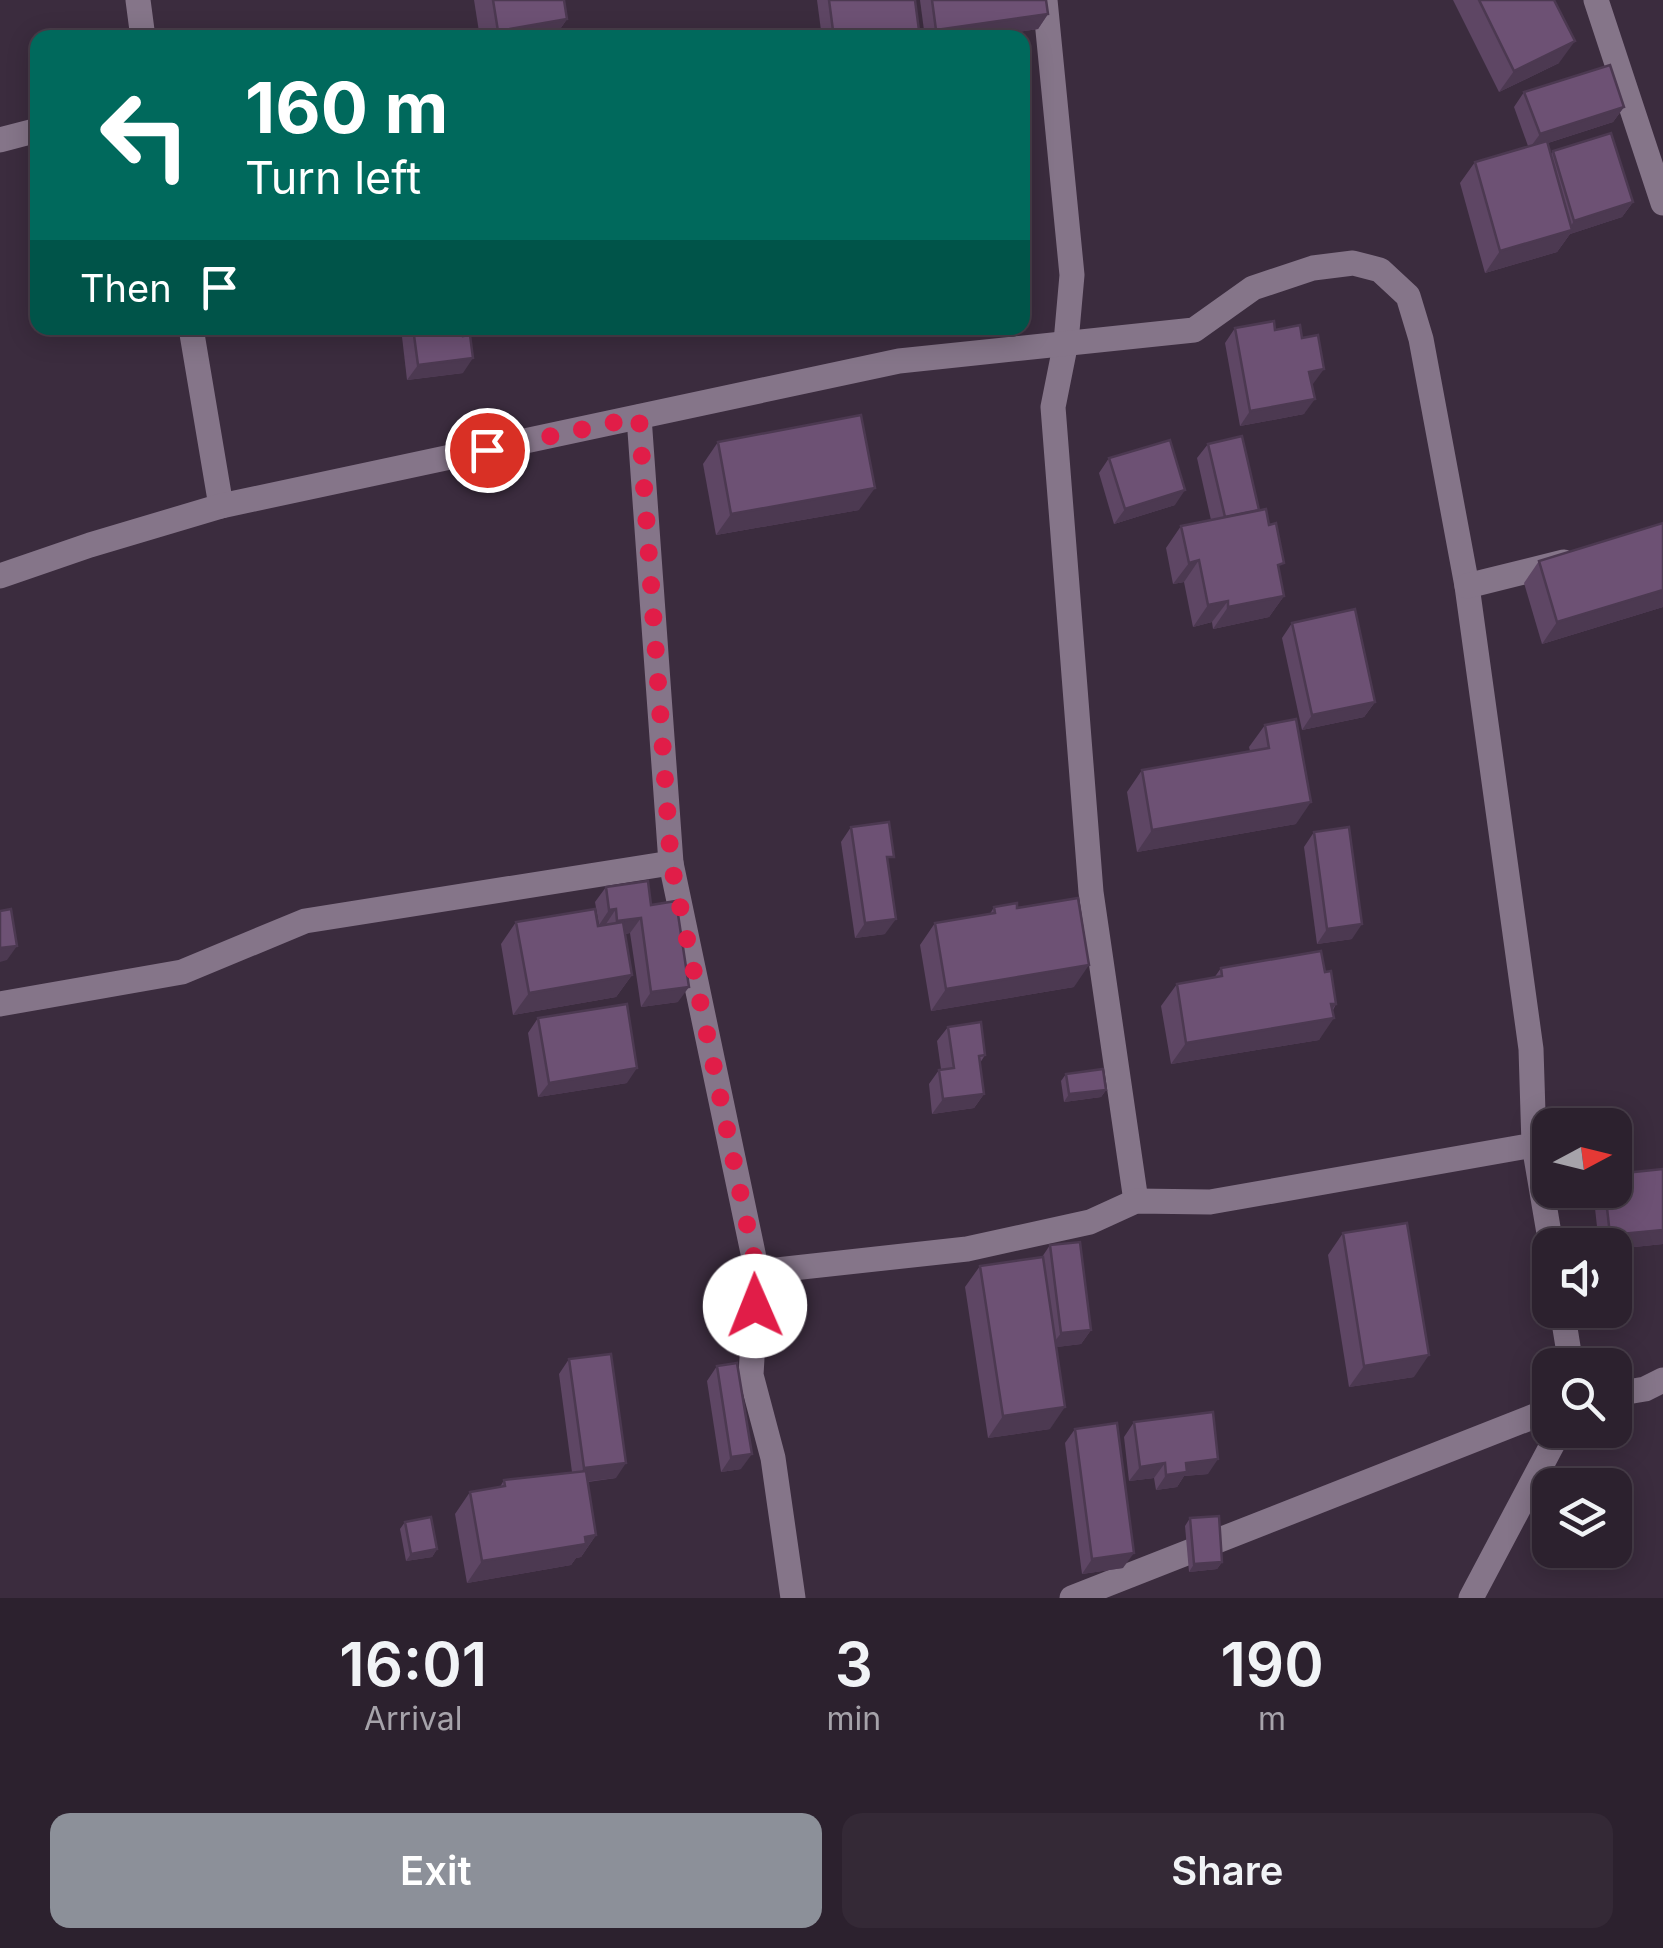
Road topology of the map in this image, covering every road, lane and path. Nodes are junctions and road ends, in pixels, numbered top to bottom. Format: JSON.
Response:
{"nodes":[{"id":1,"x":138,"y":0,"type":"edge"},
{"id":2,"x":1046,"y":0,"type":"edge"},
{"id":3,"x":1596,"y":0,"type":"edge"},
{"id":4,"x":142,"y":30,"type":"edge"},
{"id":5,"x":30,"y":132,"type":"edge"},
{"id":6,"x":0,"y":140,"type":"edge"},
{"id":7,"x":1663,"y":203,"type":"edge"},
{"id":8,"x":191,"y":335,"type":"edge"},
{"id":9,"x":1066,"y":342,"type":"junction"},
{"id":10,"x":639,"y":417,"type":"junction"},
{"id":11,"x":222,"y":506,"type":"junction"},
{"id":12,"x":1593,"y":554,"type":"edge"},
{"id":13,"x":0,"y":576,"type":"edge"},
{"id":14,"x":1467,"y":586,"type":"junction"},
{"id":15,"x":671,"y":863,"type":"junction"},
{"id":16,"x":0,"y":1004,"type":"edge"},
{"id":17,"x":1533,"y":1108,"type":"edge"},
{"id":18,"x":1532,"y":1145,"type":"edge"},
{"id":19,"x":1136,"y":1201,"type":"junction"},
{"id":20,"x":757,"y":1272,"type":"junction"},
{"id":21,"x":1663,"y":1380,"type":"edge"},
{"id":22,"x":1632,"y":1391,"type":"edge"},
{"id":23,"x":1532,"y":1417,"type":"edge"},
{"id":24,"x":1550,"y":1448,"type":"edge"},
{"id":25,"x":793,"y":1598,"type":"edge"},
{"id":26,"x":1072,"y":1598,"type":"edge"},
{"id":27,"x":1471,"y":1598,"type":"edge"}],
"edges":[{"from":1,"to":4,"type":"street"},
{"from":2,"to":9,"type":"street"},
{"from":3,"to":7,"type":"street"},
{"from":5,"to":6,"type":"street"},
{"from":8,"to":11,"type":"street"},
{"from":9,"to":10,"type":"street"},
{"from":9,"to":14,"type":"street"},
{"from":9,"to":19,"type":"street"},
{"from":10,"to":11,"type":"street"},
{"from":10,"to":15,"type":"street"},
{"from":11,"to":13,"type":"street"},
{"from":12,"to":14,"type":"street"},
{"from":14,"to":17,"type":"street"},
{"from":15,"to":16,"type":"street"},
{"from":15,"to":20,"type":"street"},
{"from":18,"to":19,"type":"street"},
{"from":19,"to":20,"type":"street"},
{"from":20,"to":25,"type":"street"},
{"from":21,"to":22,"type":"street"},
{"from":23,"to":26,"type":"street"},
{"from":24,"to":27,"type":"street"}]}
